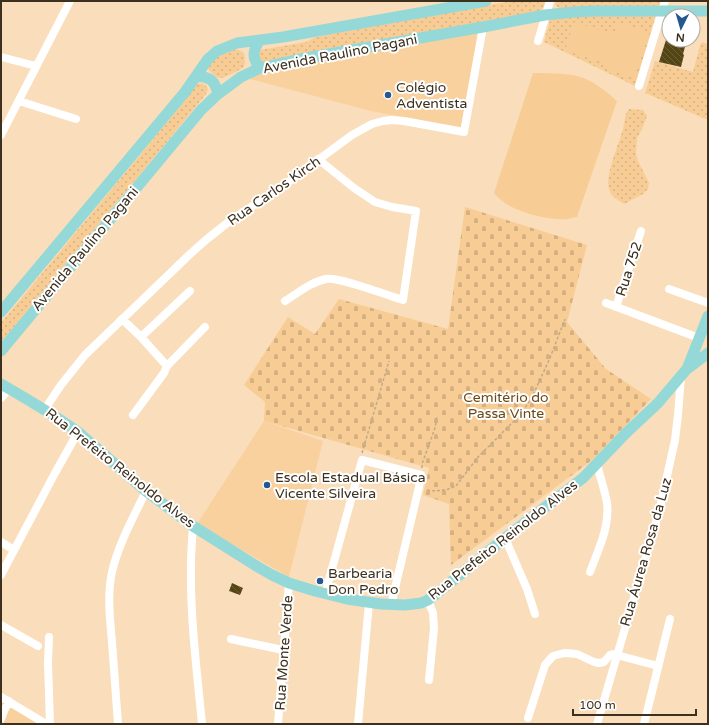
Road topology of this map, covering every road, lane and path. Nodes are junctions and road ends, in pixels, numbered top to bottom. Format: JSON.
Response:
{"nodes":[{"id":1,"x":70,"y":1,"type":"edge"},
{"id":2,"x":486,"y":1,"type":"edge"},
{"id":3,"x":550,"y":1,"type":"edge"},
{"id":4,"x":664,"y":6,"type":"edge"},
{"id":5,"x":708,"y":11,"type":"edge"},
{"id":6,"x":545,"y":16,"type":"junction"},
{"id":7,"x":483,"y":27,"type":"junction"},
{"id":8,"x":260,"y":40,"type":"junction"},
{"id":9,"x":538,"y":41,"type":"dead end"},
{"id":10,"x":1,"y":57,"type":"edge"},
{"id":11,"x":36,"y":66,"type":"junction"},
{"id":12,"x":260,"y":68,"type":"junction"},
{"id":13,"x":196,"y":76,"type":"junction"},
{"id":14,"x":639,"y":86,"type":"dead end"},
{"id":15,"x":218,"y":94,"type":"junction"},
{"id":16,"x":19,"y":101,"type":"junction"},
{"id":17,"x":76,"y":119,"type":"dead end"},
{"id":18,"x":2,"y":133,"type":"edge"},
{"id":19,"x":318,"y":160,"type":"junction"},
{"id":20,"x":641,"y":231,"type":"dead end"},
{"id":21,"x":669,"y":289,"type":"dead end"},
{"id":22,"x":190,"y":291,"type":"dead end"},
{"id":23,"x":285,"y":301,"type":"dead end"},
{"id":24,"x":606,"y":303,"type":"dead end"},
{"id":25,"x":708,"y":303,"type":"edge"},
{"id":26,"x":616,"y":307,"type":"junction"},
{"id":27,"x":1,"y":312,"type":"edge"},
{"id":28,"x":708,"y":316,"type":"edge"},
{"id":29,"x":122,"y":319,"type":"junction"},
{"id":30,"x":565,"y":319,"type":"dead end"},
{"id":31,"x":205,"y":327,"type":"dead end"},
{"id":32,"x":701,"y":334,"type":"junction"},
{"id":33,"x":140,"y":337,"type":"junction"},
{"id":34,"x":1,"y":351,"type":"edge"},
{"id":35,"x":708,"y":353,"type":"edge"},
{"id":36,"x":389,"y":361,"type":"dead end"},
{"id":37,"x":167,"y":366,"type":"junction"},
{"id":38,"x":684,"y":373,"type":"junction"},
{"id":39,"x":5,"y":386,"type":"edge"},
{"id":40,"x":1,"y":398,"type":"edge"},
{"id":41,"x":46,"y":410,"type":"junction"},
{"id":42,"x":133,"y":415,"type":"dead end"},
{"id":43,"x":437,"y":416,"type":"dead end"},
{"id":44,"x":78,"y":432,"type":"junction"},
{"id":45,"x":362,"y":460,"type":"junction"},
{"id":46,"x":597,"y":464,"type":"junction"},
{"id":47,"x":421,"y":475,"type":"junction"},
{"id":48,"x":419,"y":487,"type":"junction"},
{"id":49,"x":146,"y":491,"type":"junction"},
{"id":50,"x":193,"y":526,"type":"junction"},
{"id":51,"x":505,"y":538,"type":"junction"},
{"id":52,"x":1,"y":542,"type":"edge"},
{"id":53,"x":14,"y":550,"type":"junction"},
{"id":54,"x":590,"y":572,"type":"dead end"},
{"id":55,"x":1,"y":575,"type":"edge"},
{"id":56,"x":289,"y":583,"type":"junction"},
{"id":57,"x":326,"y":594,"type":"junction"},
{"id":58,"x":428,"y":600,"type":"junction"},
{"id":59,"x":369,"y":602,"type":"junction"},
{"id":60,"x":391,"y":605,"type":"junction"},
{"id":61,"x":535,"y":614,"type":"dead end"},
{"id":62,"x":670,"y":619,"type":"dead end"},
{"id":63,"x":1,"y":625,"type":"edge"},
{"id":64,"x":49,"y":638,"type":"dead end"},
{"id":65,"x":231,"y":639,"type":"dead end"},
{"id":66,"x":38,"y":646,"type":"dead end"},
{"id":67,"x":284,"y":650,"type":"junction"},
{"id":68,"x":617,"y":655,"type":"junction"},
{"id":69,"x":658,"y":666,"type":"junction"},
{"id":70,"x":428,"y":680,"type":"dead end"},
{"id":71,"x":1,"y":697,"type":"edge"},
{"id":72,"x":9,"y":701,"type":"junction"},
{"id":73,"x":528,"y":718,"type":"dead end"},
{"id":74,"x":1,"y":719,"type":"edge"},
{"id":75,"x":46,"y":724,"type":"edge"},
{"id":76,"x":50,"y":724,"type":"edge"},
{"id":77,"x":118,"y":724,"type":"edge"},
{"id":78,"x":202,"y":724,"type":"edge"},
{"id":79,"x":278,"y":724,"type":"edge"},
{"id":80,"x":358,"y":724,"type":"edge"},
{"id":81,"x":597,"y":724,"type":"edge"},
{"id":82,"x":644,"y":724,"type":"edge"}],
"edges":[{"from":1,"to":11,"type":"street"},
{"from":2,"to":8,"type":"main road","name":"Avenida Raulino Pagani"},
{"from":3,"to":6,"type":"street"},
{"from":4,"to":5,"type":"main road","name":"Avenida Raulino Pagani"},
{"from":4,"to":6,"type":"main road","name":"Avenida Raulino Pagani"},
{"from":4,"to":14,"type":"street"},
{"from":6,"to":7,"type":"main road","name":"Avenida Raulino Pagani"},
{"from":6,"to":9,"type":"street"},
{"from":7,"to":12,"type":"main road","name":"Avenida Raulino Pagani"},
{"from":7,"to":19,"type":"street","name":"Rua Carlos Kirch"},
{"from":8,"to":12,"type":"main road"},
{"from":8,"to":13,"type":"main road","name":"Avenida Raulino Pagani"},
{"from":10,"to":11,"type":"street"},
{"from":11,"to":16,"type":"street"},
{"from":12,"to":15,"type":"main road","name":"Avenida Raulino Pagani"},
{"from":13,"to":15,"type":"main road"},
{"from":13,"to":27,"type":"main road","name":"Avenida Raulino Pagani"},
{"from":15,"to":34,"type":"main road","name":"Avenida Raulino Pagani"},
{"from":16,"to":17,"type":"street"},
{"from":16,"to":18,"type":"street"},
{"from":19,"to":23,"type":"street"},
{"from":19,"to":29,"type":"street","name":"Rua Carlos Kirch"},
{"from":20,"to":26,"type":"street","name":"Rua 752"},
{"from":21,"to":25,"type":"street"},
{"from":22,"to":33,"type":"street"},
{"from":24,"to":26,"type":"street"},
{"from":26,"to":32,"type":"street"},
{"from":28,"to":32,"type":"main road"},
{"from":29,"to":33,"type":"street"},
{"from":29,"to":41,"type":"street","name":"Rua Carlos Kirch"},
{"from":30,"to":48,"type":"path"},
{"from":31,"to":37,"type":"street"},
{"from":32,"to":35,"type":"main road"},
{"from":32,"to":38,"type":"main road"},
{"from":33,"to":37,"type":"street"},
{"from":35,"to":38,"type":"main road","name":"Rua Prefeito Reinoldo Alves"},
{"from":36,"to":45,"type":"path"},
{"from":37,"to":42,"type":"street"},
{"from":38,"to":46,"type":"main road","name":"Rua Prefeito Reinoldo Alves"},
{"from":38,"to":68,"type":"street","name":"Rua Áurea Rosa da Luz"},
{"from":39,"to":40,"type":"street"},
{"from":39,"to":41,"type":"main road","name":"Rua Prefeito Reinoldo Alves"},
{"from":41,"to":44,"type":"main road","name":"Rua Prefeito Reinoldo Alves"},
{"from":43,"to":47,"type":"path"},
{"from":44,"to":49,"type":"main road","name":"Rua Prefeito Reinoldo Alves"},
{"from":44,"to":53,"type":"street"},
{"from":45,"to":47,"type":"street"},
{"from":45,"to":57,"type":"street"},
{"from":46,"to":51,"type":"main road","name":"Rua Prefeito Reinoldo Alves"},
{"from":46,"to":54,"type":"street"},
{"from":47,"to":48,"type":"street"},
{"from":48,"to":60,"type":"street"},
{"from":49,"to":50,"type":"main road","name":"Rua Prefeito Reinoldo Alves"},
{"from":49,"to":77,"type":"street"},
{"from":50,"to":56,"type":"main road","name":"Rua Prefeito Reinoldo Alves"},
{"from":50,"to":78,"type":"street"},
{"from":51,"to":58,"type":"main road","name":"Rua Prefeito Reinoldo Alves"},
{"from":51,"to":61,"type":"street"},
{"from":52,"to":53,"type":"street"},
{"from":53,"to":55,"type":"street"},
{"from":56,"to":57,"type":"main road","name":"Rua Prefeito Reinoldo Alves"},
{"from":56,"to":67,"type":"street","name":"Rua Monte Verde"},
{"from":57,"to":59,"type":"main road","name":"Rua Prefeito Reinoldo Alves"},
{"from":58,"to":60,"type":"main road","name":"Rua Prefeito Reinoldo Alves"},
{"from":58,"to":70,"type":"street"},
{"from":59,"to":60,"type":"main road","name":"Rua Prefeito Reinoldo Alves"},
{"from":59,"to":80,"type":"street"},
{"from":62,"to":69,"type":"street"},
{"from":63,"to":66,"type":"street"},
{"from":64,"to":76,"type":"street"},
{"from":65,"to":67,"type":"street"},
{"from":67,"to":79,"type":"street","name":"Rua Monte Verde"},
{"from":68,"to":69,"type":"street"},
{"from":68,"to":73,"type":"street"},
{"from":68,"to":81,"type":"street","name":"Rua Áurea Rosa da Luz"},
{"from":69,"to":82,"type":"street"},
{"from":71,"to":72,"type":"street"},
{"from":72,"to":74,"type":"street"},
{"from":72,"to":75,"type":"street"}]}
